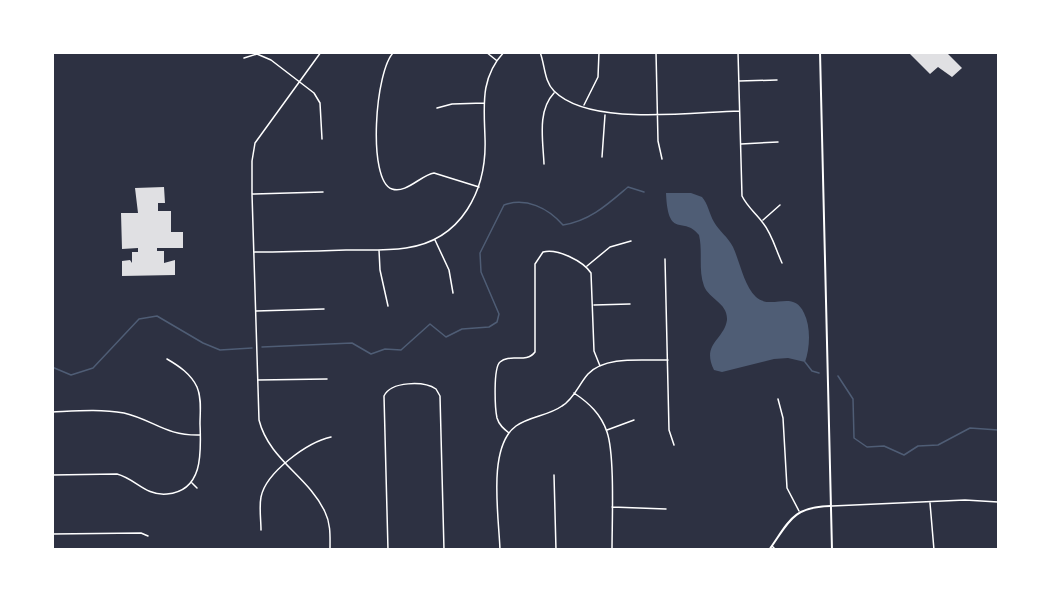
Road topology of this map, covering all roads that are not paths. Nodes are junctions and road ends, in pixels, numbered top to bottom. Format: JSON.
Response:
{"nodes":[{"id":1,"x":321,"y":52,"type":"edge"},
{"id":2,"x":394,"y":52,"type":"edge"},
{"id":3,"x":486,"y":52,"type":"edge"},
{"id":4,"x":504,"y":52,"type":"edge"},
{"id":5,"x":540,"y":52,"type":"edge"},
{"id":6,"x":599,"y":52,"type":"edge"},
{"id":7,"x":656,"y":52,"type":"edge"},
{"id":8,"x":738,"y":52,"type":"edge"},
{"id":9,"x":820,"y":52,"type":"edge"},
{"id":10,"x":244,"y":58,"type":"dead end"},
{"id":11,"x":497,"y":60,"type":"junction"},
{"id":12,"x":777,"y":80,"type":"dead end"},
{"id":13,"x":299,"y":81,"type":"junction"},
{"id":14,"x":738,"y":81,"type":"junction"},
{"id":15,"x":555,"y":92,"type":"junction"},
{"id":16,"x":484,"y":103,"type":"junction"},
{"id":17,"x":583,"y":106,"type":"junction"},
{"id":18,"x":437,"y":108,"type":"dead end"},
{"id":19,"x":739,"y":111,"type":"junction"},
{"id":20,"x":658,"y":113,"type":"junction"},
{"id":21,"x":605,"y":114,"type":"junction"},
{"id":22,"x":322,"y":139,"type":"dead end"},
{"id":23,"x":778,"y":142,"type":"dead end"},
{"id":24,"x":740,"y":144,"type":"junction"},
{"id":25,"x":602,"y":157,"type":"dead end"},
{"id":26,"x":662,"y":159,"type":"dead end"},
{"id":27,"x":544,"y":164,"type":"dead end"},
{"id":28,"x":480,"y":187,"type":"junction"},
{"id":29,"x":323,"y":192,"type":"dead end"},
{"id":30,"x":252,"y":194,"type":"junction"},
{"id":31,"x":780,"y":205,"type":"dead end"},
{"id":32,"x":762,"y":221,"type":"junction"},
{"id":33,"x":434,"y":239,"type":"junction"},
{"id":34,"x":631,"y":241,"type":"dead end"},
{"id":35,"x":379,"y":249,"type":"junction"},
{"id":36,"x":254,"y":252,"type":"junction"},
{"id":37,"x":665,"y":259,"type":"dead end"},
{"id":38,"x":782,"y":263,"type":"dead end"},
{"id":39,"x":587,"y":267,"type":"junction"},
{"id":40,"x":453,"y":293,"type":"dead end"},
{"id":41,"x":630,"y":303,"type":"dead end"},
{"id":42,"x":593,"y":305,"type":"junction"},
{"id":43,"x":388,"y":306,"type":"dead end"},
{"id":44,"x":324,"y":309,"type":"dead end"},
{"id":45,"x":256,"y":311,"type":"junction"},
{"id":46,"x":167,"y":358,"type":"dead end"},
{"id":47,"x":668,"y":360,"type":"junction"},
{"id":48,"x":600,"y":366,"type":"junction"},
{"id":49,"x":327,"y":379,"type":"dead end"},
{"id":50,"x":257,"y":380,"type":"junction"},
{"id":51,"x":574,"y":393,"type":"junction"},
{"id":52,"x":778,"y":399,"type":"dead end"},
{"id":53,"x":52,"y":412,"type":"edge"},
{"id":54,"x":634,"y":420,"type":"dead end"},
{"id":55,"x":606,"y":430,"type":"junction"},
{"id":56,"x":509,"y":433,"type":"junction"},
{"id":57,"x":201,"y":435,"type":"junction"},
{"id":58,"x":331,"y":437,"type":"dead end"},
{"id":59,"x":674,"y":445,"type":"dead end"},
{"id":60,"x":286,"y":464,"type":"junction"},
{"id":61,"x":52,"y":475,"type":"edge"},
{"id":62,"x":554,"y":475,"type":"dead end"},
{"id":63,"x":191,"y":482,"type":"junction"},
{"id":64,"x":197,"y":488,"type":"dead end"},
{"id":65,"x":930,"y":502,"type":"junction"},
{"id":66,"x":999,"y":502,"type":"edge"},
{"id":67,"x":831,"y":506,"type":"junction"},
{"id":68,"x":611,"y":507,"type":"junction"},
{"id":69,"x":666,"y":509,"type":"dead end"},
{"id":70,"x":799,"y":512,"type":"junction"},
{"id":71,"x":261,"y":530,"type":"dead end"},
{"id":72,"x":52,"y":534,"type":"edge"},
{"id":73,"x":148,"y":536,"type":"dead end"},
{"id":74,"x":771,"y":546,"type":"junction"},
{"id":75,"x":330,"y":549,"type":"edge"},
{"id":76,"x":388,"y":549,"type":"edge"},
{"id":77,"x":444,"y":549,"type":"edge"},
{"id":78,"x":500,"y":549,"type":"edge"},
{"id":79,"x":556,"y":549,"type":"edge"},
{"id":80,"x":612,"y":549,"type":"edge"},
{"id":81,"x":769,"y":549,"type":"edge"},
{"id":82,"x":776,"y":549,"type":"edge"},
{"id":83,"x":832,"y":549,"type":"edge"},
{"id":84,"x":934,"y":549,"type":"edge"}],
"edges":[{"from":1,"to":13,"type":"street"},
{"from":2,"to":28,"type":"street"},
{"from":3,"to":11,"type":"street"},
{"from":4,"to":11,"type":"street"},
{"from":5,"to":15,"type":"street"},
{"from":6,"to":17,"type":"street"},
{"from":7,"to":20,"type":"street"},
{"from":8,"to":14,"type":"street"},
{"from":9,"to":67,"type":"main road"},
{"from":10,"to":13,"type":"street"},
{"from":11,"to":16,"type":"street"},
{"from":12,"to":14,"type":"street"},
{"from":13,"to":22,"type":"street"},
{"from":13,"to":30,"type":"street"},
{"from":14,"to":19,"type":"street"},
{"from":15,"to":17,"type":"street"},
{"from":15,"to":27,"type":"street"},
{"from":16,"to":18,"type":"street"},
{"from":16,"to":28,"type":"street"},
{"from":17,"to":21,"type":"street"},
{"from":19,"to":20,"type":"street"},
{"from":19,"to":24,"type":"street"},
{"from":20,"to":21,"type":"street"},
{"from":20,"to":26,"type":"street"},
{"from":21,"to":25,"type":"street"},
{"from":23,"to":24,"type":"street"},
{"from":24,"to":32,"type":"street"},
{"from":28,"to":33,"type":"street"},
{"from":29,"to":30,"type":"street"},
{"from":30,"to":36,"type":"street"},
{"from":31,"to":32,"type":"street"},
{"from":32,"to":38,"type":"street"},
{"from":33,"to":35,"type":"street"},
{"from":33,"to":40,"type":"street"},
{"from":34,"to":39,"type":"street"},
{"from":35,"to":36,"type":"street"},
{"from":35,"to":43,"type":"street"},
{"from":36,"to":45,"type":"street"},
{"from":37,"to":47,"type":"street"},
{"from":39,"to":42,"type":"street"},
{"from":39,"to":56,"type":"street"},
{"from":41,"to":42,"type":"street"},
{"from":42,"to":48,"type":"street"},
{"from":44,"to":45,"type":"street"},
{"from":45,"to":50,"type":"street"},
{"from":46,"to":57,"type":"street"},
{"from":47,"to":48,"type":"street"},
{"from":47,"to":59,"type":"street"},
{"from":48,"to":51,"type":"street"},
{"from":49,"to":50,"type":"street"},
{"from":50,"to":60,"type":"street"},
{"from":51,"to":55,"type":"street"},
{"from":51,"to":56,"type":"street"},
{"from":52,"to":70,"type":"street"},
{"from":53,"to":57,"type":"street"},
{"from":54,"to":55,"type":"street"},
{"from":55,"to":68,"type":"street"},
{"from":56,"to":78,"type":"street"},
{"from":57,"to":63,"type":"street"},
{"from":58,"to":60,"type":"street"},
{"from":60,"to":71,"type":"street"},
{"from":60,"to":75,"type":"street"},
{"from":61,"to":63,"type":"street"},
{"from":62,"to":79,"type":"street"},
{"from":63,"to":64,"type":"street"},
{"from":65,"to":66,"type":"street"},
{"from":65,"to":67,"type":"street"},
{"from":65,"to":84,"type":"street"},
{"from":67,"to":70,"type":"main road"},
{"from":67,"to":83,"type":"main road"},
{"from":68,"to":69,"type":"street"},
{"from":68,"to":80,"type":"street"},
{"from":70,"to":74,"type":"main road"},
{"from":72,"to":73,"type":"street"},
{"from":74,"to":81,"type":"main road"},
{"from":74,"to":82,"type":"street"},
{"from":76,"to":77,"type":"street"}]}
